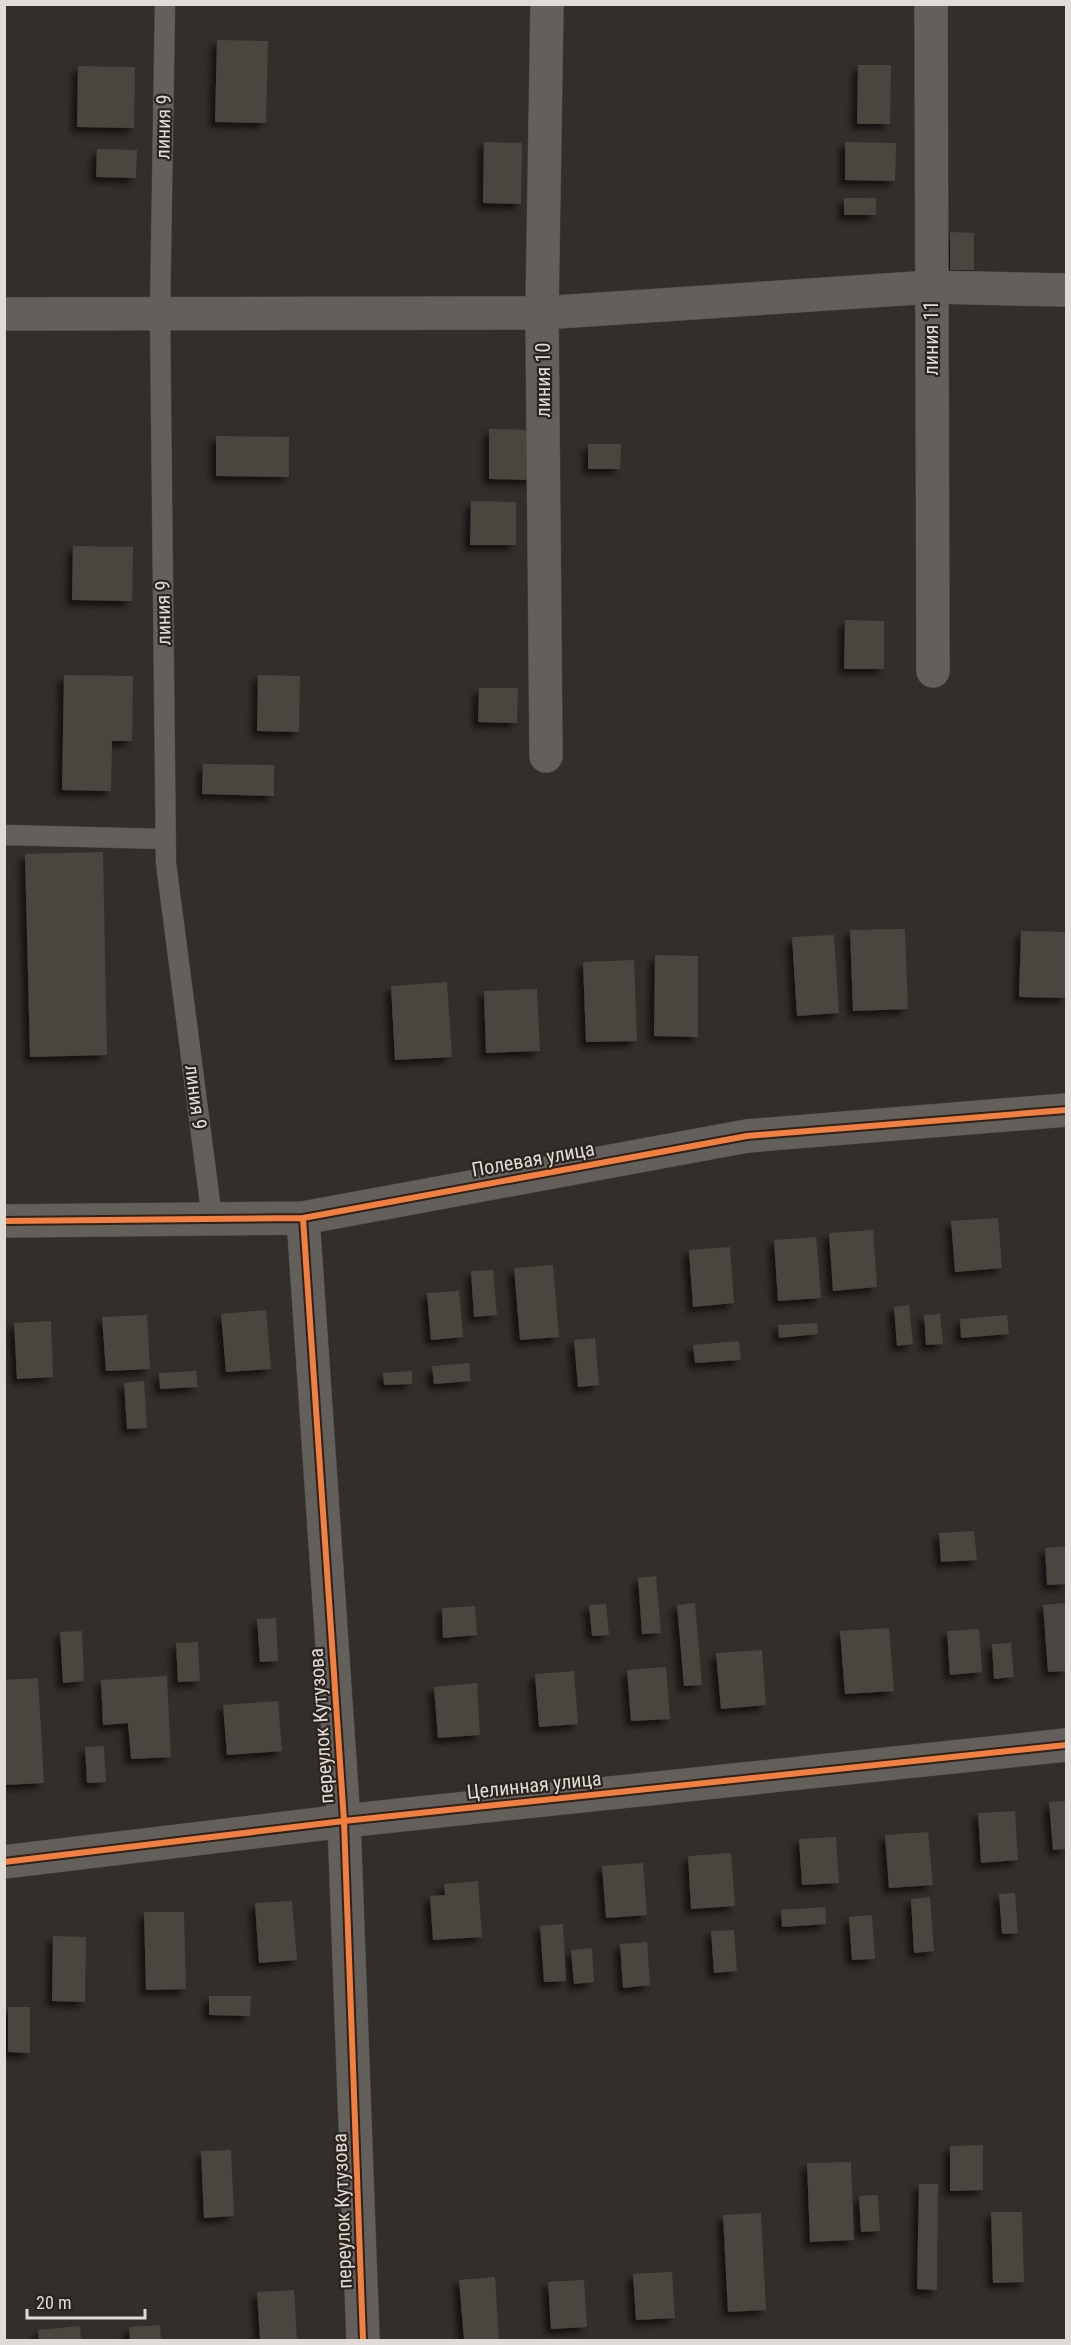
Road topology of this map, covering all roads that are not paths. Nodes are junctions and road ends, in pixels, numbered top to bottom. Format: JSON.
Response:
{"nodes":[{"id":1,"x":165,"y":4,"type":"edge"},
{"id":2,"x":547,"y":4,"type":"edge"},
{"id":3,"x":931,"y":4,"type":"edge"},
{"id":4,"x":931,"y":287,"type":"junction"},
{"id":5,"x":1066,"y":290,"type":"edge"},
{"id":6,"x":542,"y":313,"type":"junction"},
{"id":7,"x":4,"y":314,"type":"edge"},
{"id":8,"x":160,"y":314,"type":"junction"},
{"id":9,"x":933,"y":671,"type":"dead end"},
{"id":10,"x":546,"y":756,"type":"dead end"},
{"id":11,"x":4,"y":835,"type":"edge"},
{"id":12,"x":166,"y":839,"type":"junction"},
{"id":13,"x":1066,"y":1110,"type":"edge"},
{"id":14,"x":212,"y":1218,"type":"junction"},
{"id":15,"x":303,"y":1218,"type":"junction"},
{"id":16,"x":4,"y":1221,"type":"edge"},
{"id":17,"x":1066,"y":1745,"type":"edge"},
{"id":18,"x":344,"y":1821,"type":"junction"},
{"id":19,"x":4,"y":1862,"type":"edge"},
{"id":20,"x":363,"y":2340,"type":"edge"}],
"edges":[{"from":1,"to":8,"type":"lane","name":"линия 9"},
{"from":2,"to":6,"type":"street","name":"линия 10"},
{"from":3,"to":4,"type":"street","name":"линия 11"},
{"from":4,"to":5,"type":"street"},
{"from":4,"to":6,"type":"street"},
{"from":4,"to":9,"type":"street","name":"линия 11"},
{"from":6,"to":8,"type":"street"},
{"from":6,"to":10,"type":"street","name":"линия 10"},
{"from":7,"to":8,"type":"street"},
{"from":8,"to":12,"type":"lane","name":"линия 9"},
{"from":11,"to":12,"type":"lane"},
{"from":12,"to":14,"type":"lane","name":"линия 9"},
{"from":13,"to":15,"type":"street","name":"Полевая улица"},
{"from":14,"to":15,"type":"street","name":"Полевая улица"},
{"from":14,"to":16,"type":"street","name":"Полевая улица"},
{"from":15,"to":18,"type":"street","name":"переулок Кутузова"},
{"from":17,"to":18,"type":"street","name":"Целинная улица"},
{"from":18,"to":19,"type":"street","name":"Целинная улица"},
{"from":18,"to":20,"type":"street","name":"переулок Кутузова"}]}
